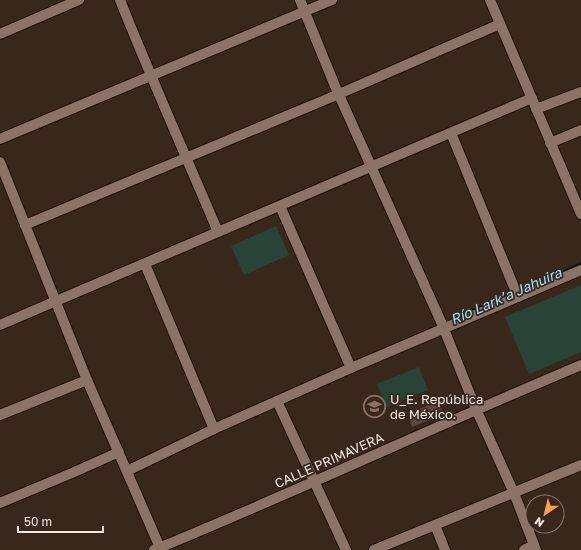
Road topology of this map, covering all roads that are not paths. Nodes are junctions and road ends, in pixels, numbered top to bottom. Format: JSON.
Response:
{"nodes":[{"id":1,"x":79,"y":0,"type":"edge"},
{"id":2,"x":120,"y":0,"type":"edge"},
{"id":3,"x":300,"y":0,"type":"edge"},
{"id":4,"x":332,"y":0,"type":"edge"},
{"id":5,"x":490,"y":0,"type":"edge"},
{"id":6,"x":305,"y":12,"type":"junction"},
{"id":7,"x":500,"y":24,"type":"junction"},
{"id":8,"x":0,"y":34,"type":"edge"},
{"id":9,"x":150,"y":76,"type":"junction"},
{"id":10,"x":581,"y":92,"type":"edge"},
{"id":11,"x":339,"y":94,"type":"junction"},
{"id":12,"x":532,"y":98,"type":"junction"},
{"id":13,"x":536,"y":109,"type":"junction"},
{"id":14,"x":581,"y":130,"type":"edge"},
{"id":15,"x":451,"y":133,"type":"junction"},
{"id":16,"x":0,"y":139,"type":"edge"},
{"id":17,"x":550,"y":143,"type":"junction"},
{"id":18,"x":186,"y":156,"type":"junction"},
{"id":19,"x":0,"y":162,"type":"edge"},
{"id":20,"x":372,"y":167,"type":"junction"},
{"id":21,"x":280,"y":206,"type":"junction"},
{"id":22,"x":581,"y":214,"type":"edge"},
{"id":23,"x":25,"y":225,"type":"junction"},
{"id":24,"x":218,"y":232,"type":"junction"},
{"id":25,"x":145,"y":264,"type":"junction"},
{"id":26,"x":581,"y":270,"type":"edge"},
{"id":27,"x":518,"y":296,"type":"junction"},
{"id":28,"x":55,"y":302,"type":"junction"},
{"id":29,"x":0,"y":326,"type":"edge"},
{"id":30,"x":444,"y":328,"type":"junction"},
{"id":31,"x":581,"y":365,"type":"edge"},
{"id":32,"x":351,"y":368,"type":"junction"},
{"id":33,"x":86,"y":380,"type":"junction"},
{"id":34,"x":277,"y":401,"type":"junction"},
{"id":35,"x":476,"y":409,"type":"junction"},
{"id":36,"x":0,"y":415,"type":"edge"},
{"id":37,"x":214,"y":429,"type":"junction"},
{"id":38,"x":119,"y":452,"type":"junction"},
{"id":39,"x":581,"y":465,"type":"edge"},
{"id":40,"x":127,"y":471,"type":"junction"},
{"id":41,"x":313,"y":482,"type":"junction"},
{"id":42,"x":514,"y":493,"type":"junction"},
{"id":43,"x":0,"y":503,"type":"edge"},
{"id":44,"x":435,"y":525,"type":"junction"},
{"id":45,"x":535,"y":548,"type":"edge"},
{"id":46,"x":159,"y":549,"type":"edge"},
{"id":47,"x":346,"y":550,"type":"edge"},
{"id":48,"x":374,"y":550,"type":"edge"},
{"id":49,"x":445,"y":550,"type":"edge"},
{"id":50,"x":524,"y":550,"type":"edge"}],
"edges":[{"from":1,"to":8,"type":"street"},
{"from":2,"to":9,"type":"street"},
{"from":3,"to":6,"type":"street"},
{"from":4,"to":6,"type":"street"},
{"from":5,"to":7,"type":"street"},
{"from":6,"to":9,"type":"street"},
{"from":6,"to":11,"type":"street"},
{"from":7,"to":11,"type":"street"},
{"from":7,"to":12,"type":"street"},
{"from":9,"to":16,"type":"street"},
{"from":9,"to":18,"type":"street"},
{"from":10,"to":13,"type":"street"},
{"from":11,"to":18,"type":"street"},
{"from":11,"to":20,"type":"street"},
{"from":12,"to":13,"type":"street"},
{"from":12,"to":15,"type":"street"},
{"from":13,"to":17,"type":"street"},
{"from":14,"to":17,"type":"street"},
{"from":15,"to":20,"type":"street"},
{"from":15,"to":27,"type":"street"},
{"from":17,"to":22,"type":"street"},
{"from":18,"to":23,"type":"street"},
{"from":18,"to":24,"type":"street"},
{"from":19,"to":23,"type":"street"},
{"from":20,"to":21,"type":"street"},
{"from":20,"to":30,"type":"street"},
{"from":21,"to":24,"type":"street"},
{"from":21,"to":32,"type":"street"},
{"from":23,"to":28,"type":"street"},
{"from":24,"to":25,"type":"street"},
{"from":25,"to":28,"type":"street"},
{"from":25,"to":37,"type":"street"},
{"from":26,"to":27,"type":"street"},
{"from":27,"to":30,"type":"street"},
{"from":28,"to":29,"type":"street"},
{"from":28,"to":33,"type":"street"},
{"from":30,"to":32,"type":"street"},
{"from":30,"to":35,"type":"street"},
{"from":31,"to":35,"type":"street","name":"CALLE PRIMAVERA"},
{"from":32,"to":34,"type":"street"},
{"from":33,"to":36,"type":"street"},
{"from":33,"to":38,"type":"street"},
{"from":34,"to":37,"type":"street"},
{"from":34,"to":41,"type":"street"},
{"from":35,"to":41,"type":"street","name":"CALLE PRIMAVERA"},
{"from":35,"to":42,"type":"street"},
{"from":37,"to":40,"type":"street"},
{"from":38,"to":40,"type":"street"},
{"from":38,"to":43,"type":"street"},
{"from":39,"to":42,"type":"street"},
{"from":40,"to":46,"type":"street"},
{"from":41,"to":46,"type":"street","name":"CALLE PRIMAVERA"},
{"from":41,"to":47,"type":"street"},
{"from":42,"to":44,"type":"street"},
{"from":42,"to":45,"type":"street"},
{"from":44,"to":48,"type":"street"},
{"from":44,"to":49,"type":"street"},
{"from":45,"to":50,"type":"street"}]}
